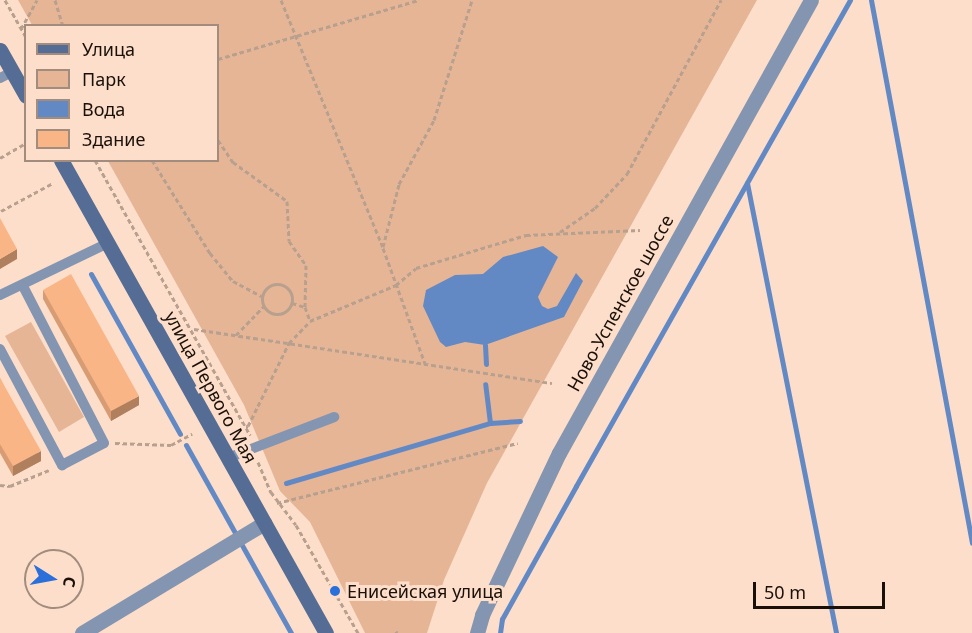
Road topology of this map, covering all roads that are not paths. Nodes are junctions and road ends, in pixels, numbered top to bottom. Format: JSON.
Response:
{"nodes":[{"id":1,"x":812,"y":0,"type":"edge"},
{"id":2,"x":0,"y":50,"type":"edge"},
{"id":3,"x":6,"y":75,"type":"edge"},
{"id":4,"x":24,"y":94,"type":"edge"},
{"id":5,"x":63,"y":162,"type":"edge"},
{"id":6,"x":108,"y":243,"type":"junction"},
{"id":7,"x":23,"y":286,"type":"junction"},
{"id":8,"x":0,"y":295,"type":"edge"},
{"id":9,"x":0,"y":349,"type":"edge"},
{"id":10,"x":334,"y":417,"type":"dead end"},
{"id":11,"x":228,"y":458,"type":"junction"},
{"id":12,"x":264,"y":523,"type":"junction"},
{"id":13,"x":82,"y":633,"type":"edge"},
{"id":14,"x":327,"y":633,"type":"edge"},
{"id":15,"x":477,"y":633,"type":"edge"}],
"edges":[{"from":1,"to":15,"type":"street","name":"Ново-Успенское шоссе"},
{"from":2,"to":3,"type":"street"},
{"from":3,"to":4,"type":"street"},
{"from":5,"to":6,"type":"street","name":"улица Первого Мая"},
{"from":6,"to":7,"type":"lane"},
{"from":6,"to":11,"type":"street","name":"улица Первого Мая"},
{"from":7,"to":8,"type":"lane"},
{"from":7,"to":9,"type":"lane"},
{"from":10,"to":11,"type":"lane"},
{"from":11,"to":12,"type":"street","name":"улица Первого Мая"},
{"from":12,"to":13,"type":"street"},
{"from":12,"to":14,"type":"street","name":"улица Первого Мая"}]}
